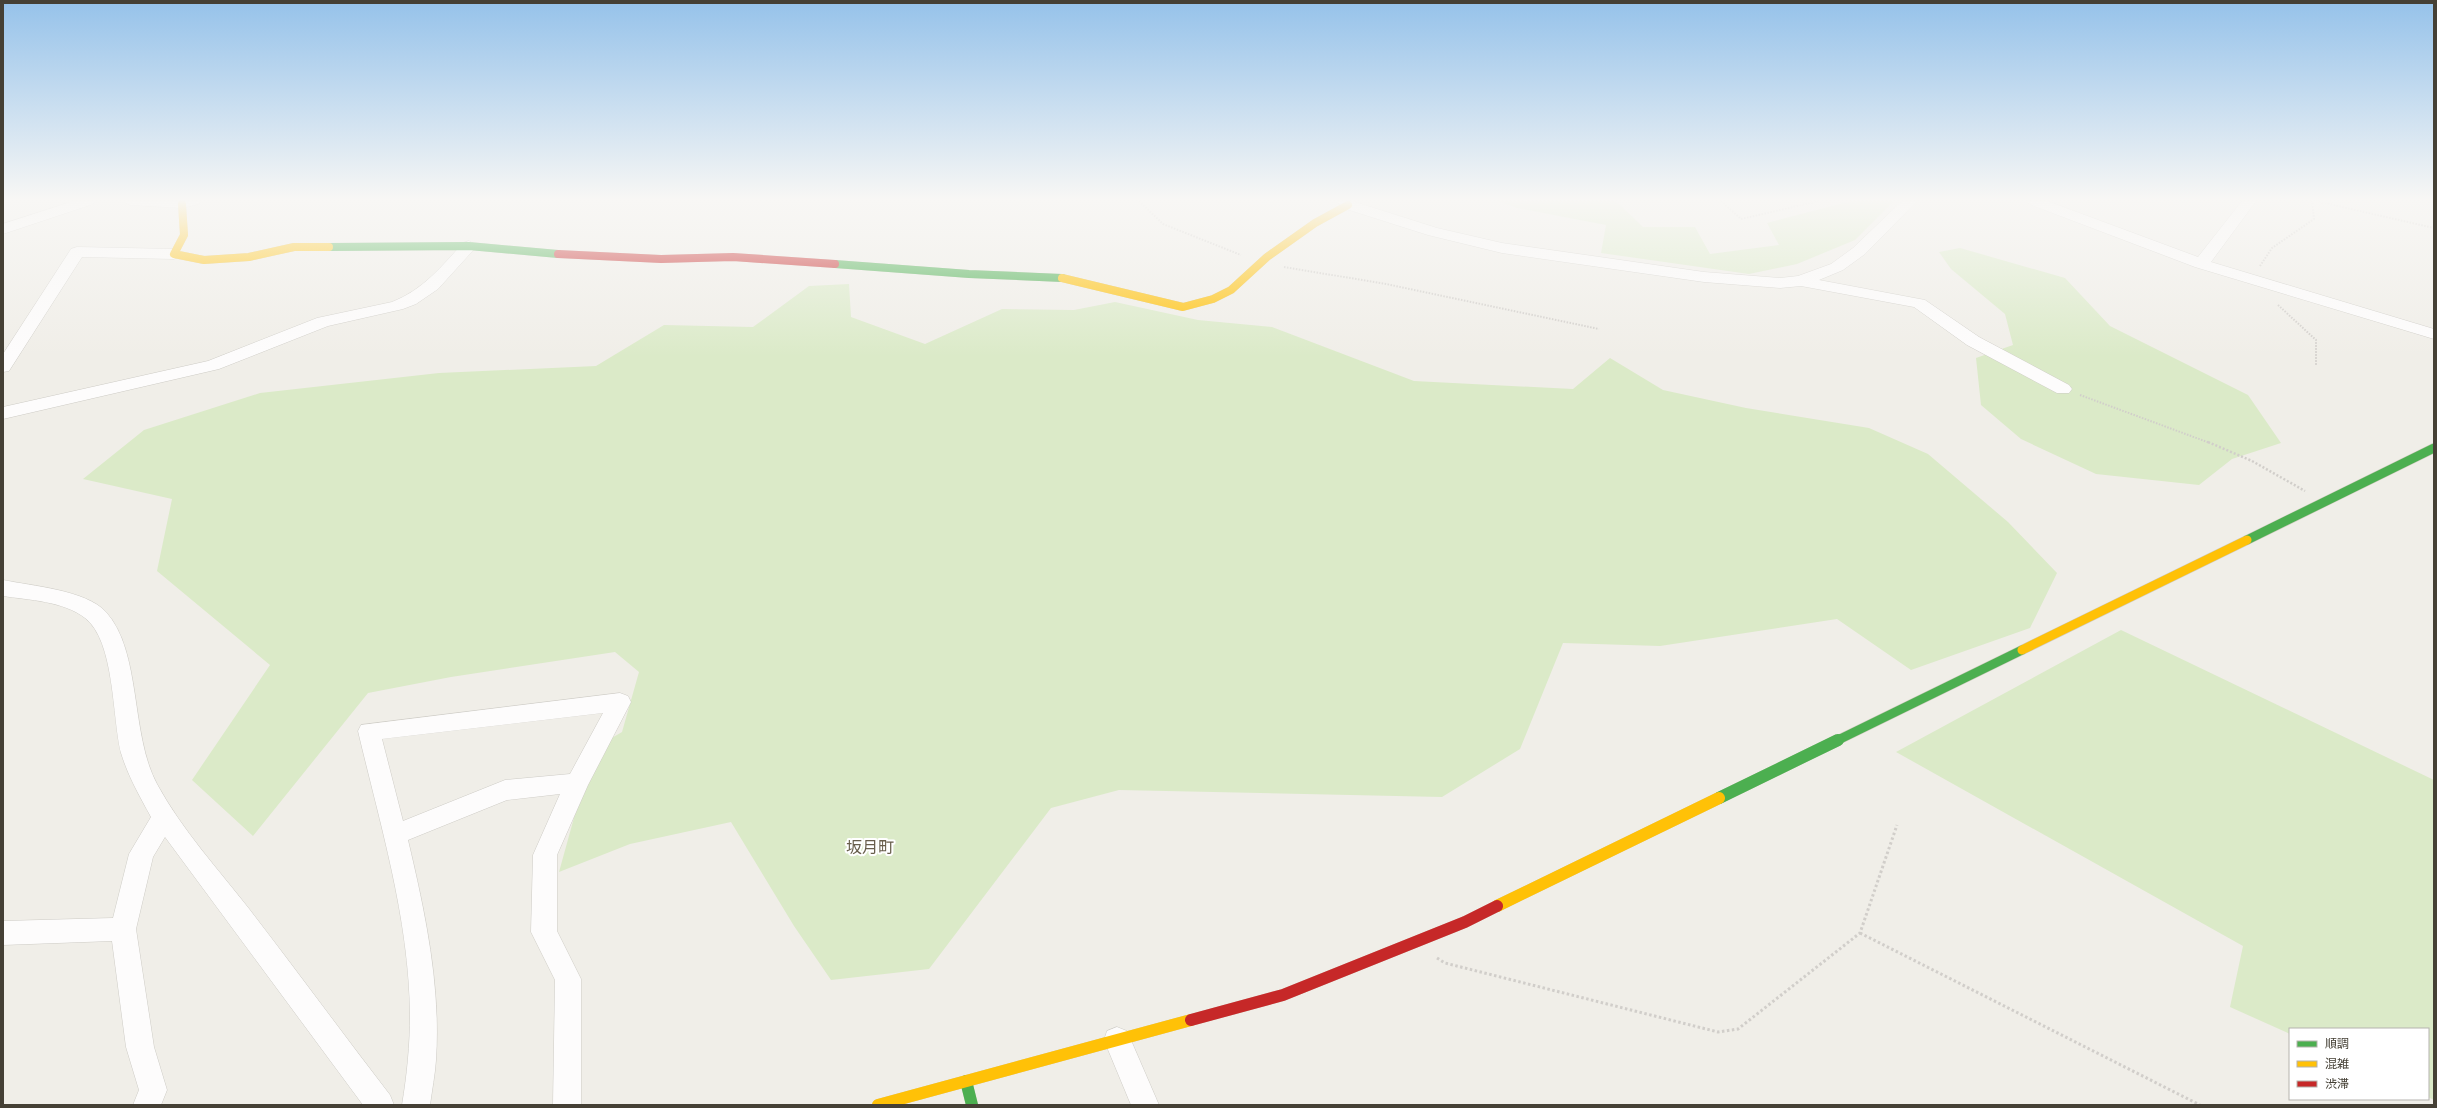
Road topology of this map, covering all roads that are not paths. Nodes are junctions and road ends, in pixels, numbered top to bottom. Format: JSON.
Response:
{"nodes":[{"id":1,"x":77,"y":253,"type":"edge"},
{"id":2,"x":111,"y":253,"type":"edge"},
{"id":3,"x":268,"y":253,"type":"edge"},
{"id":4,"x":463,"y":253,"type":"edge"},
{"id":5,"x":544,"y":253,"type":"edge"},
{"id":6,"x":1274,"y":253,"type":"edge"},
{"id":7,"x":1535,"y":253,"type":"edge"},
{"id":8,"x":1857,"y":253,"type":"edge"},
{"id":9,"x":2172,"y":253,"type":"edge"},
{"id":10,"x":2209,"y":253,"type":"edge"},
{"id":11,"x":174,"y":254,"type":"joint"},
{"id":12,"x":2201,"y":264,"type":"junction"},
{"id":13,"x":1801,"y":281,"type":"junction"},
{"id":14,"x":2434,"y":334,"type":"edge"},
{"id":15,"x":3,"y":367,"type":"edge"},
{"id":16,"x":2063,"y":388,"type":"road end"},
{"id":17,"x":3,"y":412,"type":"edge"},
{"id":18,"x":2434,"y":448,"type":"edge"},
{"id":19,"x":3,"y":588,"type":"edge"},
{"id":20,"x":577,"y":783,"type":"junction"},
{"id":21,"x":164,"y":817,"type":"junction"},
{"id":22,"x":394,"y":834,"type":"junction"},
{"id":23,"x":124,"y":929,"type":"junction"},
{"id":24,"x":3,"y":932,"type":"edge"},
{"id":25,"x":1117,"y":1040,"type":"junction"},
{"id":26,"x":966,"y":1081,"type":"junction"},
{"id":27,"x":147,"y":1105,"type":"edge"},
{"id":28,"x":380,"y":1105,"type":"edge"},
{"id":29,"x":416,"y":1105,"type":"edge"},
{"id":30,"x":567,"y":1105,"type":"edge"},
{"id":31,"x":878,"y":1105,"type":"edge"},
{"id":32,"x":972,"y":1105,"type":"edge"},
{"id":33,"x":1145,"y":1105,"type":"edge"}],
"edges":[{"from":1,"to":15,"type":"street"},
{"from":2,"to":11,"type":"street"},
{"from":3,"to":11,"type":"street"},
{"from":4,"to":17,"type":"street"},
{"from":5,"to":6,"type":"street"},
{"from":7,"to":13,"type":"street"},
{"from":8,"to":13,"type":"street"},
{"from":9,"to":12,"type":"street"},
{"from":10,"to":12,"type":"street"},
{"from":12,"to":14,"type":"street"},
{"from":13,"to":16,"type":"street"},
{"from":18,"to":25,"type":"street"},
{"from":19,"to":21,"type":"street"},
{"from":20,"to":22,"type":"street"},
{"from":20,"to":22,"type":"street"},
{"from":20,"to":30,"type":"street"},
{"from":21,"to":23,"type":"street"},
{"from":21,"to":28,"type":"street"},
{"from":22,"to":29,"type":"street"},
{"from":23,"to":24,"type":"street"},
{"from":23,"to":27,"type":"street"},
{"from":25,"to":26,"type":"street"},
{"from":25,"to":33,"type":"street"},
{"from":26,"to":31,"type":"street"},
{"from":26,"to":32,"type":"street"}]}
